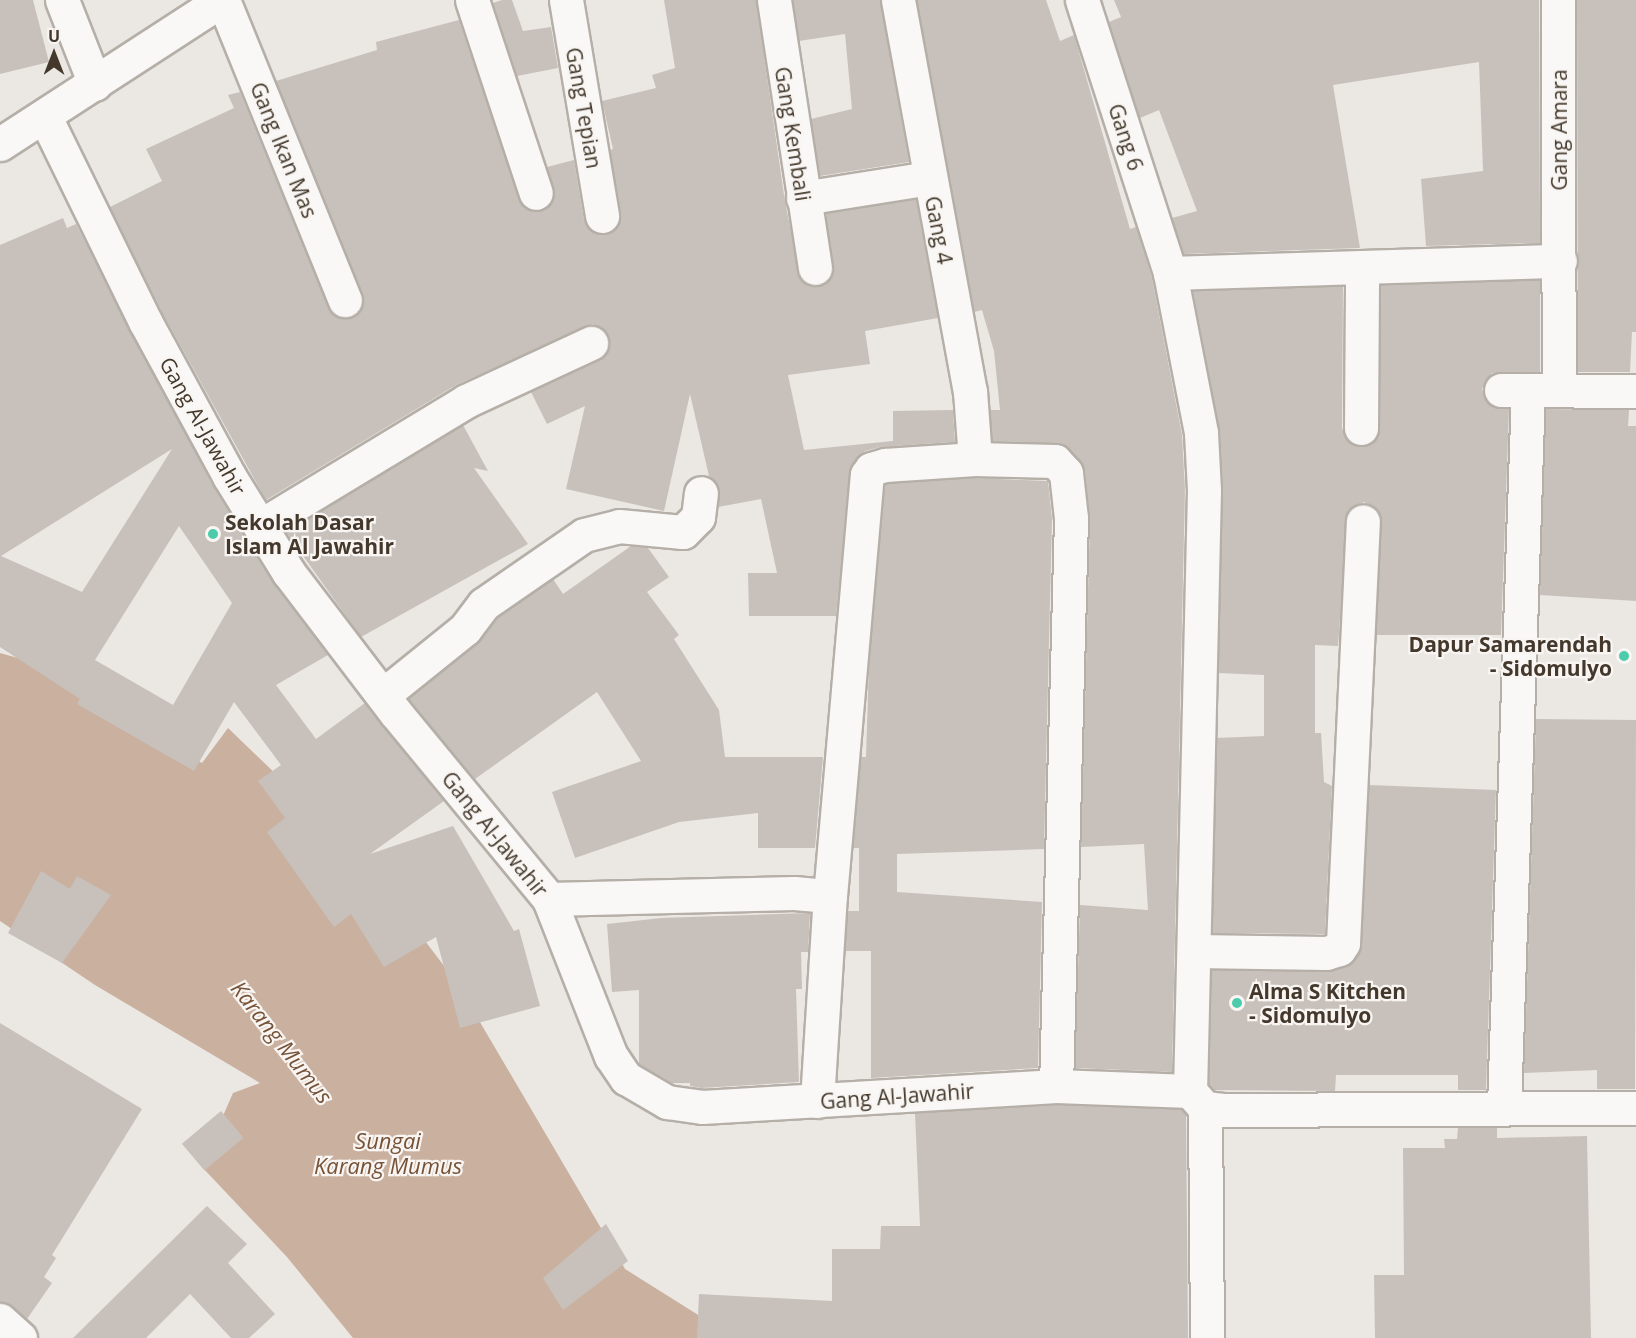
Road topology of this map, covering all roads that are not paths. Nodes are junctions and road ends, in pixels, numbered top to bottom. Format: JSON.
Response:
{"nodes":[{"id":1,"x":62,"y":0,"type":"edge"},
{"id":2,"x":222,"y":0,"type":"edge"},
{"id":3,"x":472,"y":0,"type":"edge"},
{"id":4,"x":566,"y":0,"type":"edge"},
{"id":5,"x":774,"y":0,"type":"edge"},
{"id":6,"x":898,"y":0,"type":"edge"},
{"id":7,"x":1082,"y":0,"type":"edge"},
{"id":8,"x":1558,"y":0,"type":"edge"},
{"id":9,"x":96,"y":84,"type":"junction"},
{"id":10,"x":45,"y":117,"type":"junction"},
{"id":11,"x":0,"y":144,"type":"edge"},
{"id":12,"x":929,"y":178,"type":"junction"},
{"id":13,"x":536,"y":193,"type":"dead end"},
{"id":14,"x":803,"y":198,"type":"junction"},
{"id":15,"x":602,"y":216,"type":"dead end"},
{"id":16,"x":1560,"y":261,"type":"junction"},
{"id":17,"x":1362,"y":267,"type":"junction"},
{"id":18,"x":815,"y":268,"type":"dead end"},
{"id":19,"x":1170,"y":273,"type":"junction"},
{"id":20,"x":345,"y":300,"type":"dead end"},
{"id":21,"x":591,"y":343,"type":"dead end"},
{"id":22,"x":1530,"y":390,"type":"junction"},
{"id":23,"x":1636,"y":391,"type":"edge"},
{"id":24,"x":1361,"y":428,"type":"dead end"},
{"id":25,"x":975,"y":459,"type":"junction"},
{"id":26,"x":701,"y":493,"type":"dead end"},
{"id":27,"x":1363,"y":521,"type":"dead end"},
{"id":28,"x":260,"y":526,"type":"junction"},
{"id":29,"x":383,"y":696,"type":"junction"},
{"id":30,"x":830,"y":896,"type":"junction"},
{"id":31,"x":549,"y":899,"type":"junction"},
{"id":32,"x":1194,"y":951,"type":"junction"},
{"id":33,"x":1056,"y":1086,"type":"junction"},
{"id":34,"x":1197,"y":1100,"type":"junction"},
{"id":35,"x":817,"y":1101,"type":"junction"},
{"id":36,"x":1504,"y":1106,"type":"junction"},
{"id":37,"x":1636,"y":1108,"type":"edge"},
{"id":38,"x":0,"y":1320,"type":"edge"},
{"id":39,"x":20,"y":1338,"type":"edge"},
{"id":40,"x":1206,"y":1338,"type":"edge"}],
"edges":[{"from":1,"to":9,"type":"street"},
{"from":2,"to":9,"type":"street"},
{"from":2,"to":20,"type":"street","name":"Gang Ikan Mas"},
{"from":3,"to":13,"type":"street"},
{"from":4,"to":15,"type":"street","name":"Gang Tepian"},
{"from":5,"to":14,"type":"street","name":"Gang Kembali"},
{"from":6,"to":12,"type":"street","name":"Gang 4"},
{"from":7,"to":19,"type":"street","name":"Gang 6"},
{"from":8,"to":16,"type":"street","name":"Gang Amara"},
{"from":9,"to":10,"type":"street"},
{"from":10,"to":11,"type":"street"},
{"from":10,"to":28,"type":"street","name":"Gang Al-Jawahir"},
{"from":12,"to":14,"type":"street"},
{"from":12,"to":25,"type":"street","name":"Gang 4"},
{"from":14,"to":18,"type":"street","name":"Gang Kembali"},
{"from":16,"to":17,"type":"street"},
{"from":16,"to":22,"type":"street","name":"Gang Amara"},
{"from":17,"to":19,"type":"street"},
{"from":17,"to":24,"type":"street"},
{"from":19,"to":32,"type":"street","name":"Gang 6"},
{"from":21,"to":28,"type":"street"},
{"from":22,"to":23,"type":"street"},
{"from":22,"to":36,"type":"street","name":"Gang Amara"},
{"from":25,"to":30,"type":"street"},
{"from":25,"to":33,"type":"street"},
{"from":26,"to":29,"type":"street"},
{"from":27,"to":32,"type":"street"},
{"from":28,"to":29,"type":"street","name":"Gang Al-Jawahir"},
{"from":29,"to":31,"type":"street","name":"Gang Al-Jawahir"},
{"from":30,"to":31,"type":"street"},
{"from":30,"to":35,"type":"street"},
{"from":31,"to":35,"type":"street","name":"Gang Al-Jawahir"},
{"from":32,"to":34,"type":"street","name":"Gang 6"},
{"from":33,"to":34,"type":"street","name":"Gang Al-Jawahir"},
{"from":33,"to":35,"type":"street","name":"Gang Al-Jawahir"},
{"from":34,"to":36,"type":"street","name":"Gang Al-Jawahir"},
{"from":34,"to":40,"type":"street"},
{"from":36,"to":37,"type":"street","name":"Gang Al-Jawahir"},
{"from":38,"to":39,"type":"street"}]}
